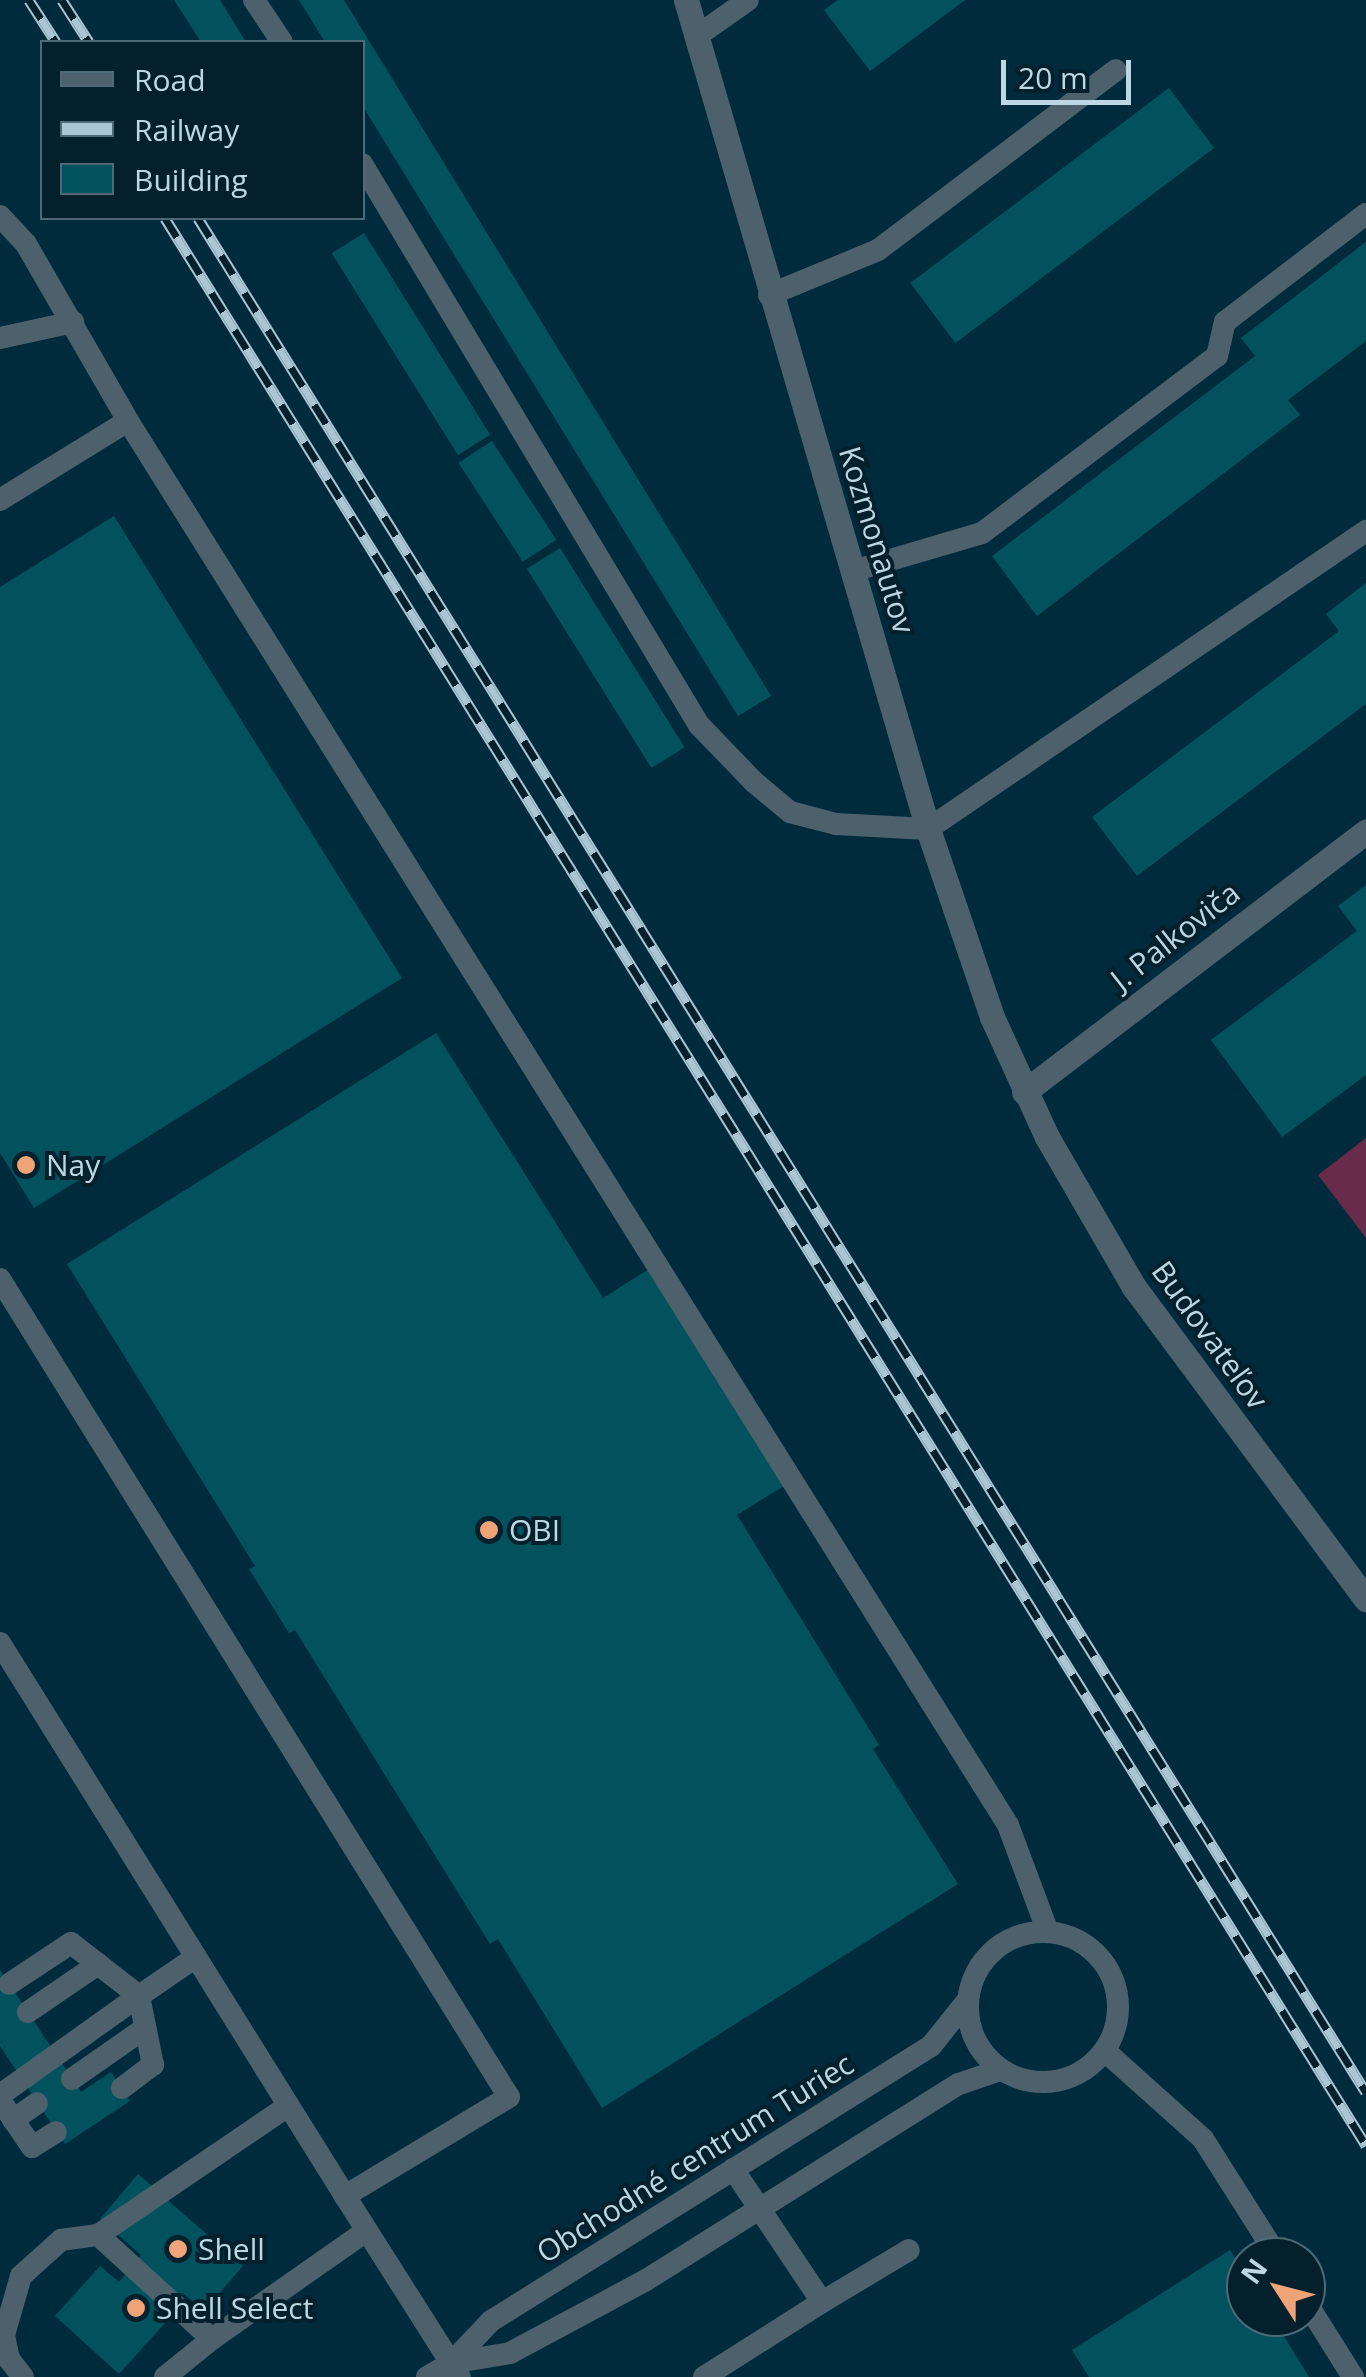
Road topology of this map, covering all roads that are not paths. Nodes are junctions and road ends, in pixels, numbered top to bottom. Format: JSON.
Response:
{"nodes":[{"id":1,"x":254,"y":0,"type":"edge"},
{"id":2,"x":686,"y":0,"type":"edge"},
{"id":3,"x":748,"y":0,"type":"edge"},
{"id":4,"x":697,"y":36,"type":"junction"},
{"id":5,"x":281,"y":40,"type":"edge"},
{"id":6,"x":1116,"y":70,"type":"dead end"},
{"id":7,"x":365,"y":169,"type":"edge"},
{"id":8,"x":1366,"y":214,"type":"edge"},
{"id":9,"x":0,"y":216,"type":"edge"},
{"id":10,"x":768,"y":295,"type":"junction"},
{"id":11,"x":73,"y":322,"type":"junction"},
{"id":12,"x":0,"y":338,"type":"edge"},
{"id":13,"x":128,"y":421,"type":"junction"},
{"id":14,"x":0,"y":500,"type":"edge"},
{"id":15,"x":1366,"y":531,"type":"edge"},
{"id":16,"x":853,"y":571,"type":"junction"},
{"id":17,"x":928,"y":829,"type":"junction"},
{"id":18,"x":1366,"y":831,"type":"edge"},
{"id":19,"x":1024,"y":1092,"type":"junction"},
{"id":20,"x":0,"y":1279,"type":"edge"},
{"id":21,"x":1366,"y":1600,"type":"edge"},
{"id":22,"x":0,"y":1643,"type":"edge"},
{"id":23,"x":1048,"y":1932,"type":"junction"},
{"id":24,"x":196,"y":1957,"type":"junction"},
{"id":25,"x":98,"y":1964,"type":"junction"},
{"id":26,"x":9,"y":1984,"type":"dead end"},
{"id":27,"x":138,"y":1996,"type":"junction"},
{"id":28,"x":967,"y":2002,"type":"junction"},
{"id":29,"x":28,"y":2012,"type":"dead end"},
{"id":30,"x":145,"y":2028,"type":"junction"},
{"id":31,"x":1105,"y":2051,"type":"junction"},
{"id":32,"x":1000,"y":2070,"type":"junction"},
{"id":33,"x":72,"y":2079,"type":"dead end"},
{"id":34,"x":122,"y":2088,"type":"dead end"},
{"id":35,"x":38,"y":2103,"type":"dead end"},
{"id":36,"x":4,"y":2105,"type":"edge"},
{"id":37,"x":288,"y":2106,"type":"junction"},
{"id":38,"x":56,"y":2132,"type":"dead end"},
{"id":39,"x":734,"y":2170,"type":"junction"},
{"id":40,"x":345,"y":2196,"type":"junction"},
{"id":41,"x":759,"y":2209,"type":"junction"},
{"id":42,"x":365,"y":2232,"type":"junction"},
{"id":43,"x":98,"y":2235,"type":"junction"},
{"id":44,"x":1265,"y":2237,"type":"edge"},
{"id":45,"x":909,"y":2250,"type":"dead end"},
{"id":46,"x":822,"y":2302,"type":"junction"},
{"id":47,"x":1326,"y":2334,"type":"edge"},
{"id":48,"x":212,"y":2338,"type":"junction"},
{"id":49,"x":456,"y":2370,"type":"edge"},
{"id":50,"x":23,"y":2377,"type":"edge"},
{"id":51,"x":166,"y":2377,"type":"edge"},
{"id":52,"x":427,"y":2377,"type":"edge"},
{"id":53,"x":704,"y":2377,"type":"edge"},
{"id":54,"x":1353,"y":2377,"type":"edge"}],
"edges":[{"from":1,"to":5,"type":"lane"},
{"from":2,"to":4,"type":"street","name":"Kozmonautov"},
{"from":3,"to":4,"type":"lane"},
{"from":4,"to":10,"type":"street","name":"Kozmonautov"},
{"from":6,"to":10,"type":"lane"},
{"from":7,"to":17,"type":"lane"},
{"from":8,"to":16,"type":"lane"},
{"from":9,"to":11,"type":"lane"},
{"from":10,"to":16,"type":"street","name":"Kozmonautov"},
{"from":11,"to":12,"type":"lane"},
{"from":11,"to":13,"type":"lane"},
{"from":13,"to":14,"type":"lane"},
{"from":13,"to":23,"type":"lane"},
{"from":15,"to":17,"type":"lane"},
{"from":16,"to":17,"type":"street","name":"Kozmonautov"},
{"from":17,"to":19,"type":"street","name":"Kozmonautov"},
{"from":18,"to":19,"type":"street","name":"J. Palkoviča"},
{"from":19,"to":21,"type":"street","name":"Budovateľov"},
{"from":20,"to":40,"type":"lane"},
{"from":22,"to":24,"type":"lane"},
{"from":23,"to":28,"type":"lane"},
{"from":23,"to":31,"type":"lane"},
{"from":24,"to":27,"type":"lane"},
{"from":24,"to":37,"type":"lane"},
{"from":25,"to":26,"type":"lane"},
{"from":25,"to":27,"type":"lane"},
{"from":25,"to":29,"type":"lane"},
{"from":27,"to":30,"type":"lane"},
{"from":27,"to":36,"type":"lane"},
{"from":28,"to":32,"type":"lane"},
{"from":28,"to":39,"type":"lane","name":"Obchodné centrum Turiec"},
{"from":30,"to":33,"type":"lane"},
{"from":30,"to":34,"type":"lane"},
{"from":31,"to":32,"type":"lane"},
{"from":31,"to":44,"type":"lane"},
{"from":32,"to":41,"type":"lane","name":"Obchodné centrum Turiec"},
{"from":35,"to":36,"type":"lane"},
{"from":36,"to":38,"type":"lane"},
{"from":37,"to":40,"type":"lane"},
{"from":37,"to":43,"type":"lane"},
{"from":39,"to":41,"type":"lane"},
{"from":39,"to":49,"type":"lane","name":"Obchodné centrum Turiec"},
{"from":40,"to":42,"type":"lane"},
{"from":41,"to":46,"type":"lane"},
{"from":41,"to":49,"type":"lane","name":"Obchodné centrum Turiec"},
{"from":42,"to":48,"type":"lane"},
{"from":42,"to":49,"type":"lane"},
{"from":43,"to":48,"type":"lane"},
{"from":43,"to":50,"type":"lane"},
{"from":45,"to":46,"type":"lane"},
{"from":46,"to":53,"type":"lane"},
{"from":47,"to":54,"type":"lane"},
{"from":48,"to":51,"type":"lane"},
{"from":49,"to":52,"type":"lane","name":"Obchodné centrum Turiec"}]}
